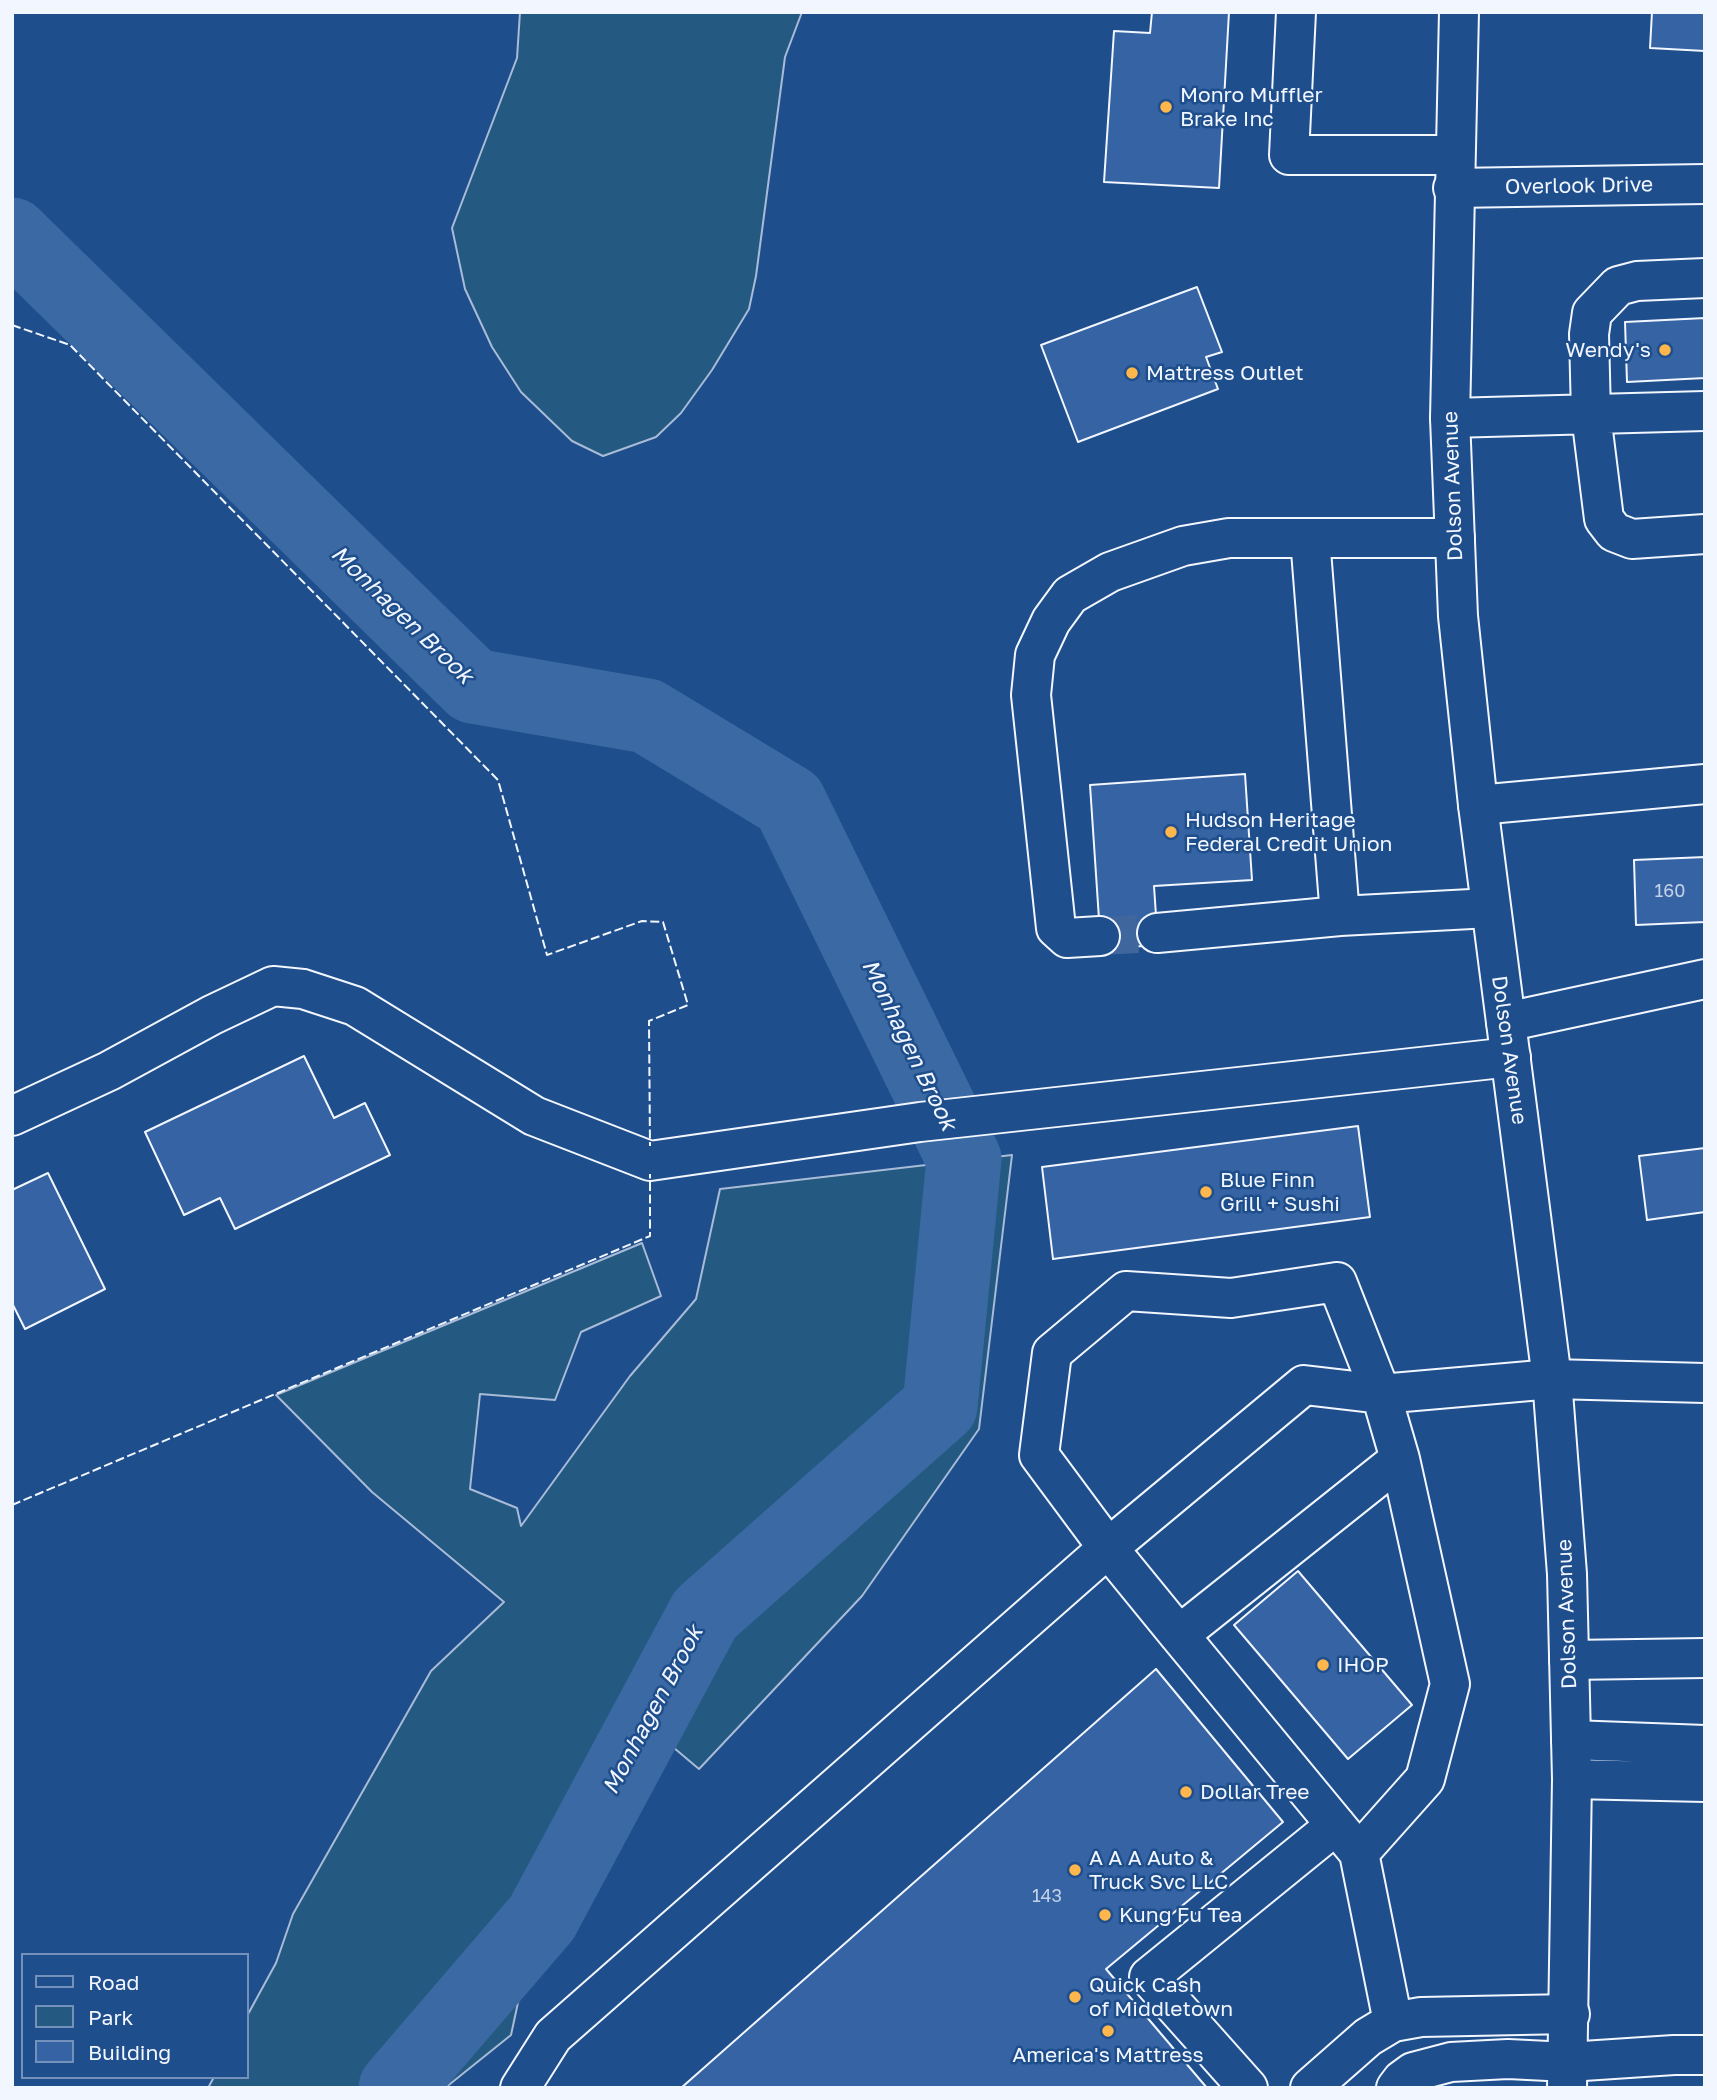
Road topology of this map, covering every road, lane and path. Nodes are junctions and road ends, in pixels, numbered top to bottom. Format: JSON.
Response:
{"nodes":[{"id":1,"x":1296,"y":12,"type":"edge"},
{"id":2,"x":1459,"y":12,"type":"edge"},
{"id":3,"x":1454,"y":171,"type":"junction"},
{"id":4,"x":1705,"y":184,"type":"edge"},
{"id":5,"x":1705,"y":278,"type":"edge"},
{"id":6,"x":1705,"y":411,"type":"edge"},
{"id":7,"x":1591,"y":415,"type":"junction"},
{"id":8,"x":1450,"y":418,"type":"junction"},
{"id":9,"x":1705,"y":534,"type":"edge"},
{"id":10,"x":1310,"y":538,"type":"junction"},
{"id":11,"x":1455,"y":538,"type":"junction"},
{"id":12,"x":1705,"y":784,"type":"edge"},
{"id":13,"x":1478,"y":805,"type":"junction"},
{"id":14,"x":1490,"y":908,"type":"junction"},
{"id":15,"x":1340,"y":916,"type":"junction"},
{"id":16,"x":1157,"y":933,"type":"tunnel mouth"},
{"id":17,"x":1100,"y":936,"type":"tunnel mouth"},
{"id":18,"x":1705,"y":979,"type":"edge"},
{"id":19,"x":1508,"y":1040,"type":"junction"},
{"id":20,"x":12,"y":1116,"type":"edge"},
{"id":21,"x":1552,"y":1379,"type":"junction"},
{"id":22,"x":1705,"y":1383,"type":"edge"},
{"id":23,"x":1381,"y":1394,"type":"junction"},
{"id":24,"x":1400,"y":1459,"type":"junction"},
{"id":25,"x":1108,"y":1548,"type":"junction"},
{"id":26,"x":1179,"y":1635,"type":"junction"},
{"id":27,"x":1705,"y":1658,"type":"edge"},
{"id":28,"x":1569,"y":1660,"type":"junction"},
{"id":29,"x":1571,"y":1740,"type":"junction"},
{"id":30,"x":1705,"y":1745,"type":"edge"},
{"id":31,"x":1572,"y":1779,"type":"junction"},
{"id":32,"x":1705,"y":1782,"type":"edge"},
{"id":33,"x":1347,"y":1839,"type":"junction"},
{"id":34,"x":1570,"y":2014,"type":"junction"},
{"id":35,"x":1393,"y":2022,"type":"junction"},
{"id":36,"x":1705,"y":2055,"type":"edge"},
{"id":37,"x":1568,"y":2075,"type":"edge"},
{"id":38,"x":520,"y":2088,"type":"edge"},
{"id":39,"x":1248,"y":2088,"type":"edge"},
{"id":40,"x":1310,"y":2088,"type":"edge"},
{"id":41,"x":1396,"y":2088,"type":"edge"}],
"edges":[{"from":1,"to":3,"type":"main road","name":"Overlook Drive"},
{"from":2,"to":3,"type":"main road","name":"Dolson Avenue"},
{"from":3,"to":4,"type":"main road","name":"Overlook Drive"},
{"from":3,"to":8,"type":"main road","name":"Dolson Avenue"},
{"from":5,"to":7,"type":"main road"},
{"from":6,"to":7,"type":"main road"},
{"from":7,"to":8,"type":"main road"},
{"from":7,"to":9,"type":"main road"},
{"from":8,"to":11,"type":"main road","name":"Dolson Avenue"},
{"from":10,"to":11,"type":"main road"},
{"from":10,"to":15,"type":"main road"},
{"from":10,"to":17,"type":"main road"},
{"from":11,"to":13,"type":"main road","name":"Dolson Avenue"},
{"from":12,"to":13,"type":"main road"},
{"from":13,"to":14,"type":"main road","name":"Dolson Avenue"},
{"from":14,"to":15,"type":"main road"},
{"from":14,"to":19,"type":"main road","name":"Dolson Avenue"},
{"from":15,"to":16,"type":"main road"},
{"from":18,"to":19,"type":"main road"},
{"from":19,"to":20,"type":"main road"},
{"from":19,"to":21,"type":"main road","name":"Dolson Avenue"},
{"from":21,"to":22,"type":"main road"},
{"from":21,"to":23,"type":"main road"},
{"from":21,"to":28,"type":"main road","name":"Dolson Avenue"},
{"from":23,"to":24,"type":"main road"},
{"from":23,"to":25,"type":"main road"},
{"from":23,"to":25,"type":"main road"},
{"from":24,"to":26,"type":"main road"},
{"from":24,"to":33,"type":"main road"},
{"from":25,"to":26,"type":"main road"},
{"from":25,"to":38,"type":"main road"},
{"from":26,"to":33,"type":"main road"},
{"from":27,"to":28,"type":"main road"},
{"from":28,"to":29,"type":"main road","name":"Dolson Avenue"},
{"from":29,"to":30,"type":"main road"},
{"from":29,"to":31,"type":"main road","name":"Dolson Avenue"},
{"from":31,"to":32,"type":"main road"},
{"from":31,"to":34,"type":"main road","name":"Dolson Avenue"},
{"from":33,"to":35,"type":"main road"},
{"from":33,"to":39,"type":"main road"},
{"from":34,"to":35,"type":"main road"},
{"from":34,"to":37,"type":"main road","name":"Dolson Avenue"},
{"from":35,"to":40,"type":"main road"},
{"from":36,"to":37,"type":"main road"},
{"from":37,"to":41,"type":"main road"}]}
